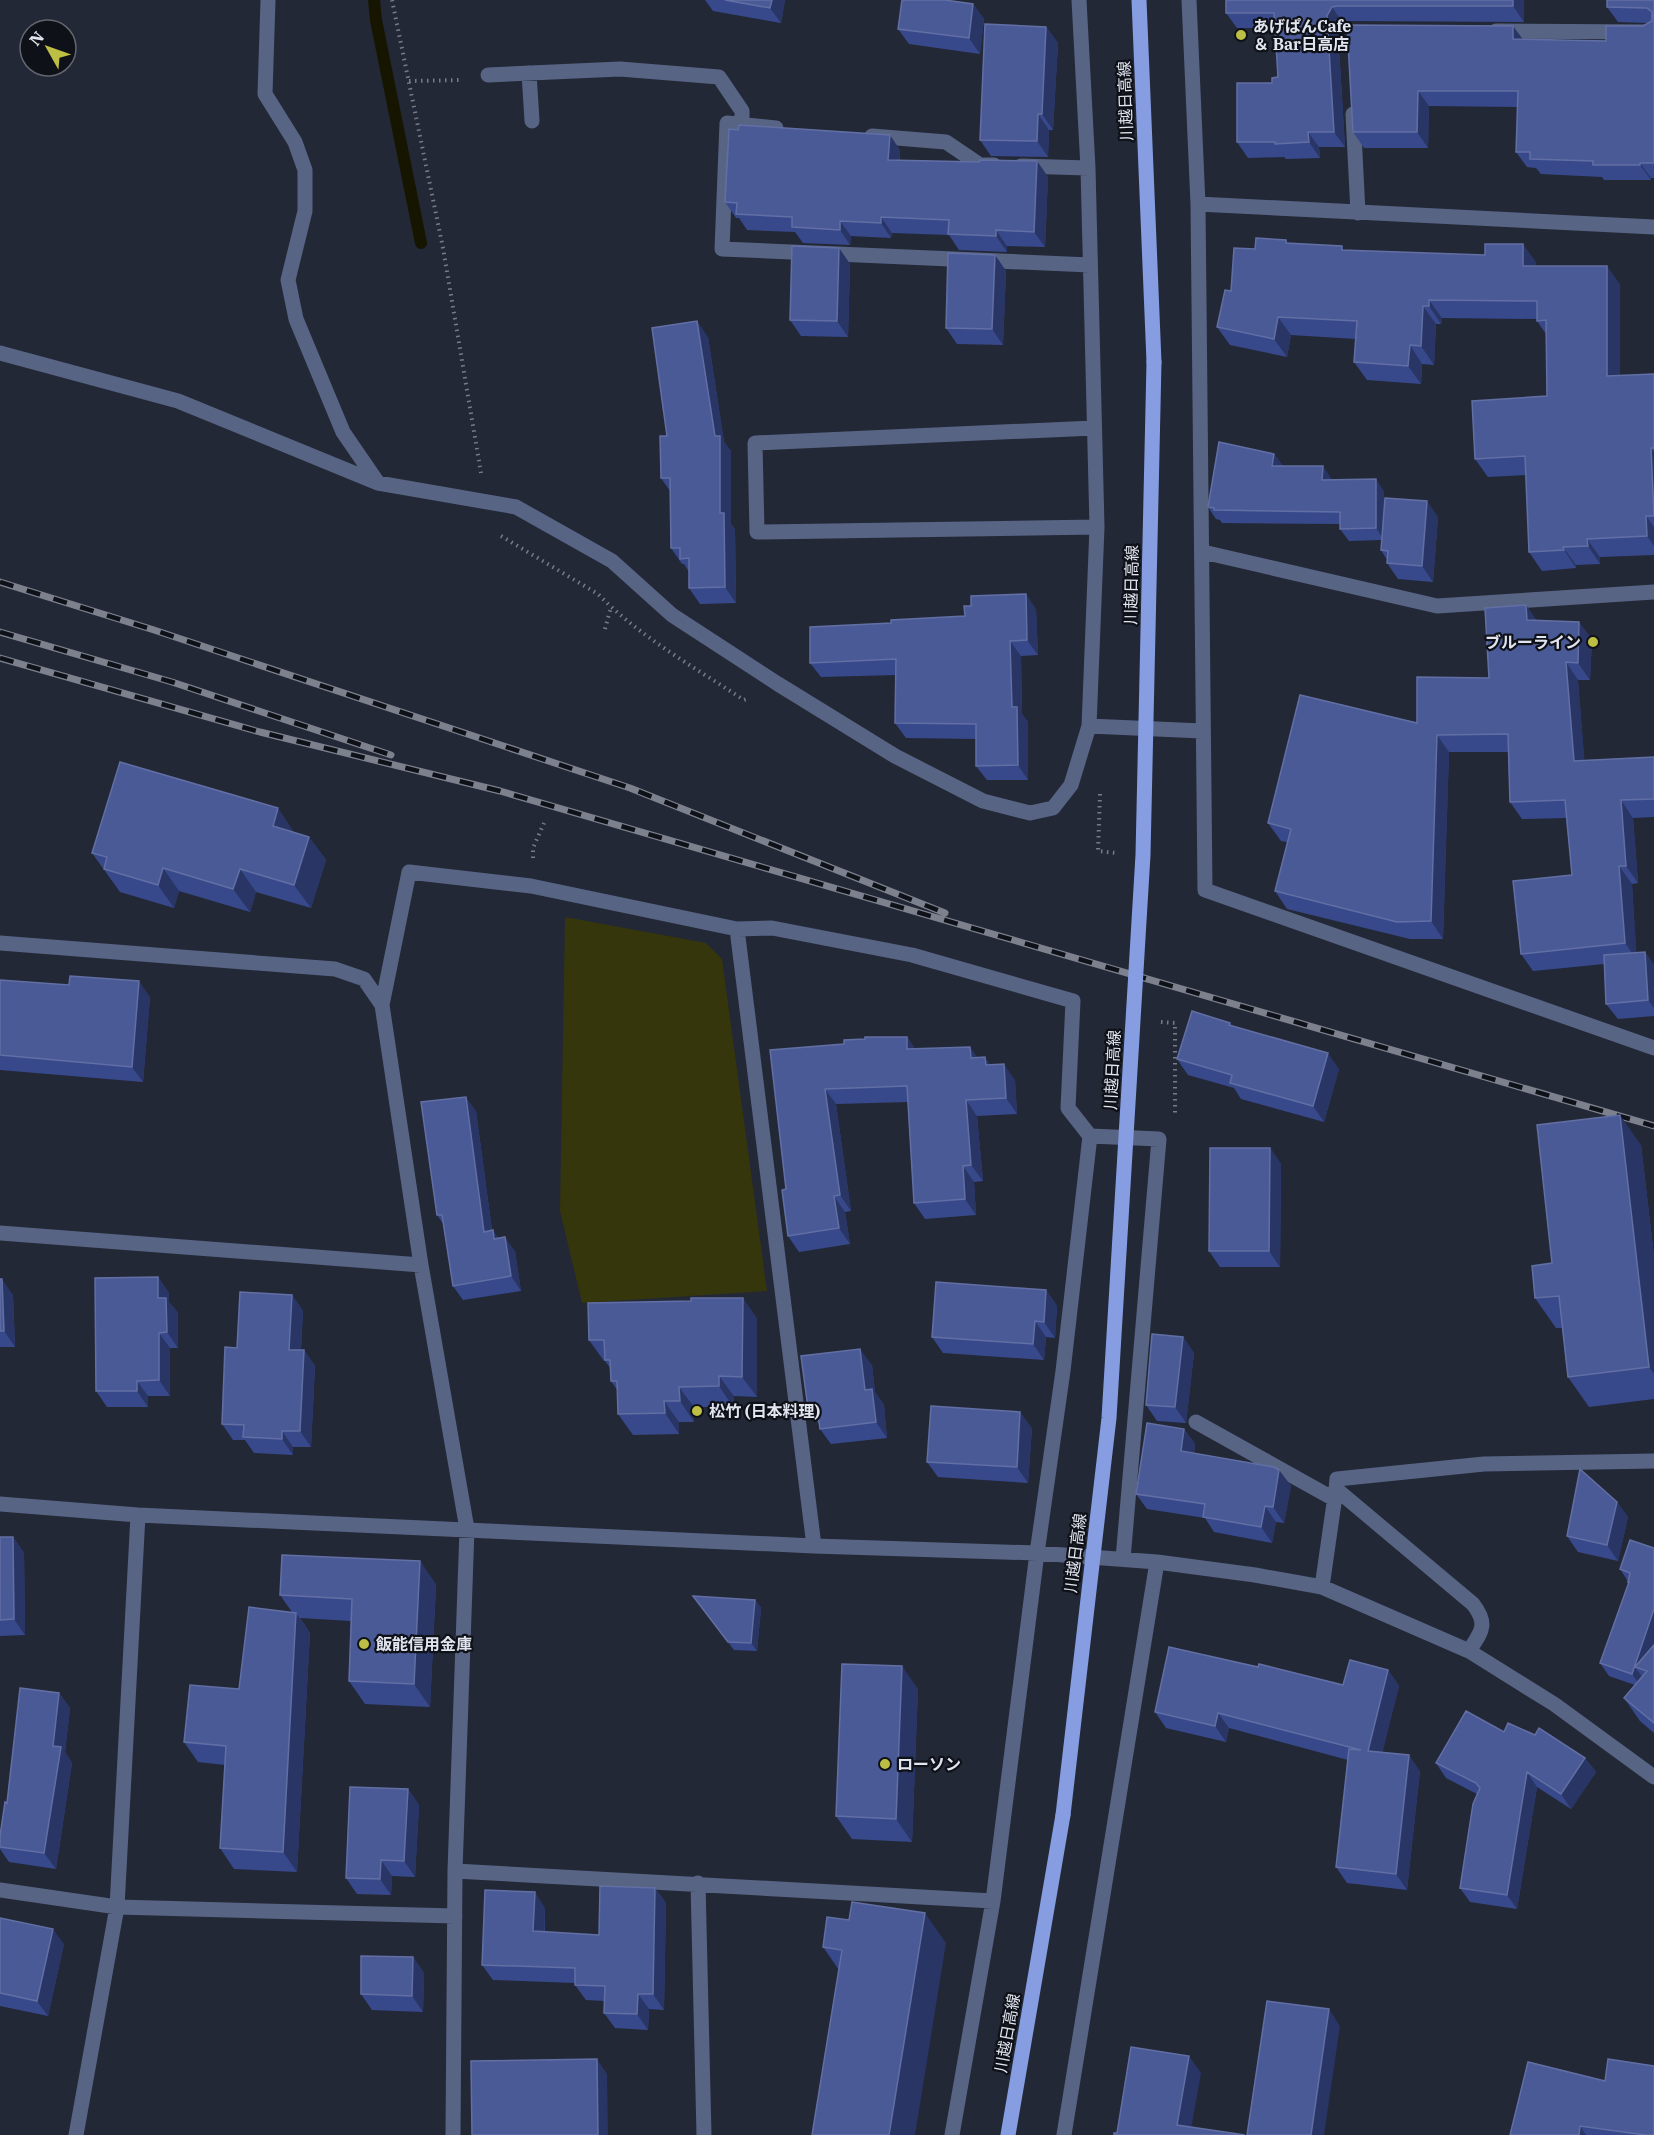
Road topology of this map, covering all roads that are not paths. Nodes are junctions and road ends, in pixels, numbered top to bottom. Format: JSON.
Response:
{"nodes":[{"id":1,"x":268,"y":0,"type":"edge"},
{"id":2,"x":1079,"y":0,"type":"edge"},
{"id":3,"x":1139,"y":0,"type":"edge"},
{"id":4,"x":1189,"y":0,"type":"edge"},
{"id":5,"x":1478,"y":31,"type":"edge"},
{"id":6,"x":1654,"y":32,"type":"edge"},
{"id":7,"x":529,"y":74,"type":"junction"},
{"id":8,"x":488,"y":75,"type":"road end"},
{"id":9,"x":1352,"y":99,"type":"edge"},
{"id":10,"x":532,"y":121,"type":"dead end"},
{"id":11,"x":742,"y":124,"type":"junction"},
{"id":12,"x":788,"y":129,"type":"edge"},
{"id":13,"x":856,"y":135,"type":"edge"},
{"id":14,"x":1088,"y":168,"type":"junction"},
{"id":15,"x":1198,"y":204,"type":"junction"},
{"id":16,"x":1358,"y":213,"type":"junction"},
{"id":17,"x":1654,"y":227,"type":"edge"},
{"id":18,"x":1090,"y":265,"type":"junction"},
{"id":19,"x":0,"y":353,"type":"edge"},
{"id":20,"x":1094,"y":428,"type":"junction"},
{"id":21,"x":378,"y":483,"type":"junction"},
{"id":22,"x":1097,"y":527,"type":"junction"},
{"id":23,"x":1203,"y":552,"type":"junction"},
{"id":24,"x":1654,"y":591,"type":"edge"},
{"id":25,"x":1089,"y":726,"type":"junction"},
{"id":26,"x":1202,"y":731,"type":"junction"},
{"id":27,"x":737,"y":929,"type":"junction"},
{"id":28,"x":0,"y":943,"type":"edge"},
{"id":29,"x":382,"y":1005,"type":"junction"},
{"id":30,"x":1654,"y":1048,"type":"edge"},
{"id":31,"x":1090,"y":1136,"type":"junction"},
{"id":32,"x":0,"y":1233,"type":"edge"},
{"id":33,"x":421,"y":1264,"type":"junction"},
{"id":34,"x":1196,"y":1422,"type":"dead end"},
{"id":35,"x":1654,"y":1461,"type":"edge"},
{"id":36,"x":1335,"y":1494,"type":"junction"},
{"id":37,"x":0,"y":1503,"type":"edge"},
{"id":38,"x":138,"y":1515,"type":"junction"},
{"id":39,"x":467,"y":1529,"type":"junction"},
{"id":40,"x":814,"y":1546,"type":"junction"},
{"id":41,"x":1037,"y":1553,"type":"junction"},
{"id":42,"x":1123,"y":1559,"type":"junction"},
{"id":43,"x":1157,"y":1562,"type":"junction"},
{"id":44,"x":1322,"y":1587,"type":"junction"},
{"id":45,"x":1469,"y":1652,"type":"junction"},
{"id":46,"x":1654,"y":1777,"type":"edge"},
{"id":47,"x":455,"y":1871,"type":"junction"},
{"id":48,"x":698,"y":1883,"type":"junction"},
{"id":49,"x":0,"y":1890,"type":"edge"},
{"id":50,"x":993,"y":1901,"type":"junction"},
{"id":51,"x":117,"y":1907,"type":"junction"},
{"id":52,"x":455,"y":1916,"type":"junction"},
{"id":53,"x":76,"y":2135,"type":"edge"},
{"id":54,"x":453,"y":2135,"type":"edge"},
{"id":55,"x":704,"y":2135,"type":"edge"},
{"id":56,"x":952,"y":2135,"type":"edge"},
{"id":57,"x":1008,"y":2135,"type":"edge"},
{"id":58,"x":1064,"y":2135,"type":"edge"}],
"edges":[{"from":1,"to":21,"type":"street"},
{"from":2,"to":14,"type":"street"},
{"from":3,"to":57,"type":"main road","name":"川越日高線","bridge":true},
{"from":4,"to":15,"type":"street"},
{"from":5,"to":6,"type":"street"},
{"from":7,"to":8,"type":"street"},
{"from":7,"to":10,"type":"street"},
{"from":7,"to":11,"type":"street"},
{"from":9,"to":16,"type":"street"},
{"from":11,"to":12,"type":"street"},
{"from":11,"to":18,"type":"street"},
{"from":13,"to":14,"type":"street"},
{"from":14,"to":18,"type":"street"},
{"from":15,"to":16,"type":"street"},
{"from":15,"to":23,"type":"street"},
{"from":16,"to":17,"type":"street"},
{"from":18,"to":20,"type":"street"},
{"from":19,"to":21,"type":"street"},
{"from":20,"to":22,"type":"street"},
{"from":20,"to":22,"type":"street"},
{"from":21,"to":25,"type":"street"},
{"from":22,"to":25,"type":"street"},
{"from":23,"to":24,"type":"street"},
{"from":23,"to":26,"type":"street"},
{"from":25,"to":26,"type":"street"},
{"from":26,"to":30,"type":"street"},
{"from":27,"to":29,"type":"street"},
{"from":27,"to":31,"type":"street"},
{"from":27,"to":40,"type":"street"},
{"from":28,"to":29,"type":"street"},
{"from":29,"to":33,"type":"street"},
{"from":31,"to":41,"type":"street"},
{"from":31,"to":42,"type":"street"},
{"from":32,"to":33,"type":"street"},
{"from":33,"to":39,"type":"street"},
{"from":34,"to":36,"type":"street"},
{"from":35,"to":36,"type":"street"},
{"from":36,"to":44,"type":"street"},
{"from":36,"to":45,"type":"street"},
{"from":37,"to":38,"type":"street"},
{"from":38,"to":39,"type":"street"},
{"from":38,"to":51,"type":"street"},
{"from":39,"to":40,"type":"street"},
{"from":39,"to":47,"type":"street"},
{"from":40,"to":41,"type":"street"},
{"from":41,"to":42,"type":"street"},
{"from":41,"to":50,"type":"street"},
{"from":42,"to":43,"type":"street"},
{"from":43,"to":44,"type":"street"},
{"from":43,"to":58,"type":"street"},
{"from":44,"to":45,"type":"street"},
{"from":45,"to":46,"type":"street"},
{"from":47,"to":48,"type":"street"},
{"from":47,"to":52,"type":"street"},
{"from":48,"to":50,"type":"street"},
{"from":48,"to":55,"type":"street"},
{"from":49,"to":51,"type":"street"},
{"from":50,"to":56,"type":"street"},
{"from":51,"to":52,"type":"street"},
{"from":51,"to":53,"type":"street"},
{"from":52,"to":54,"type":"street"}]}
